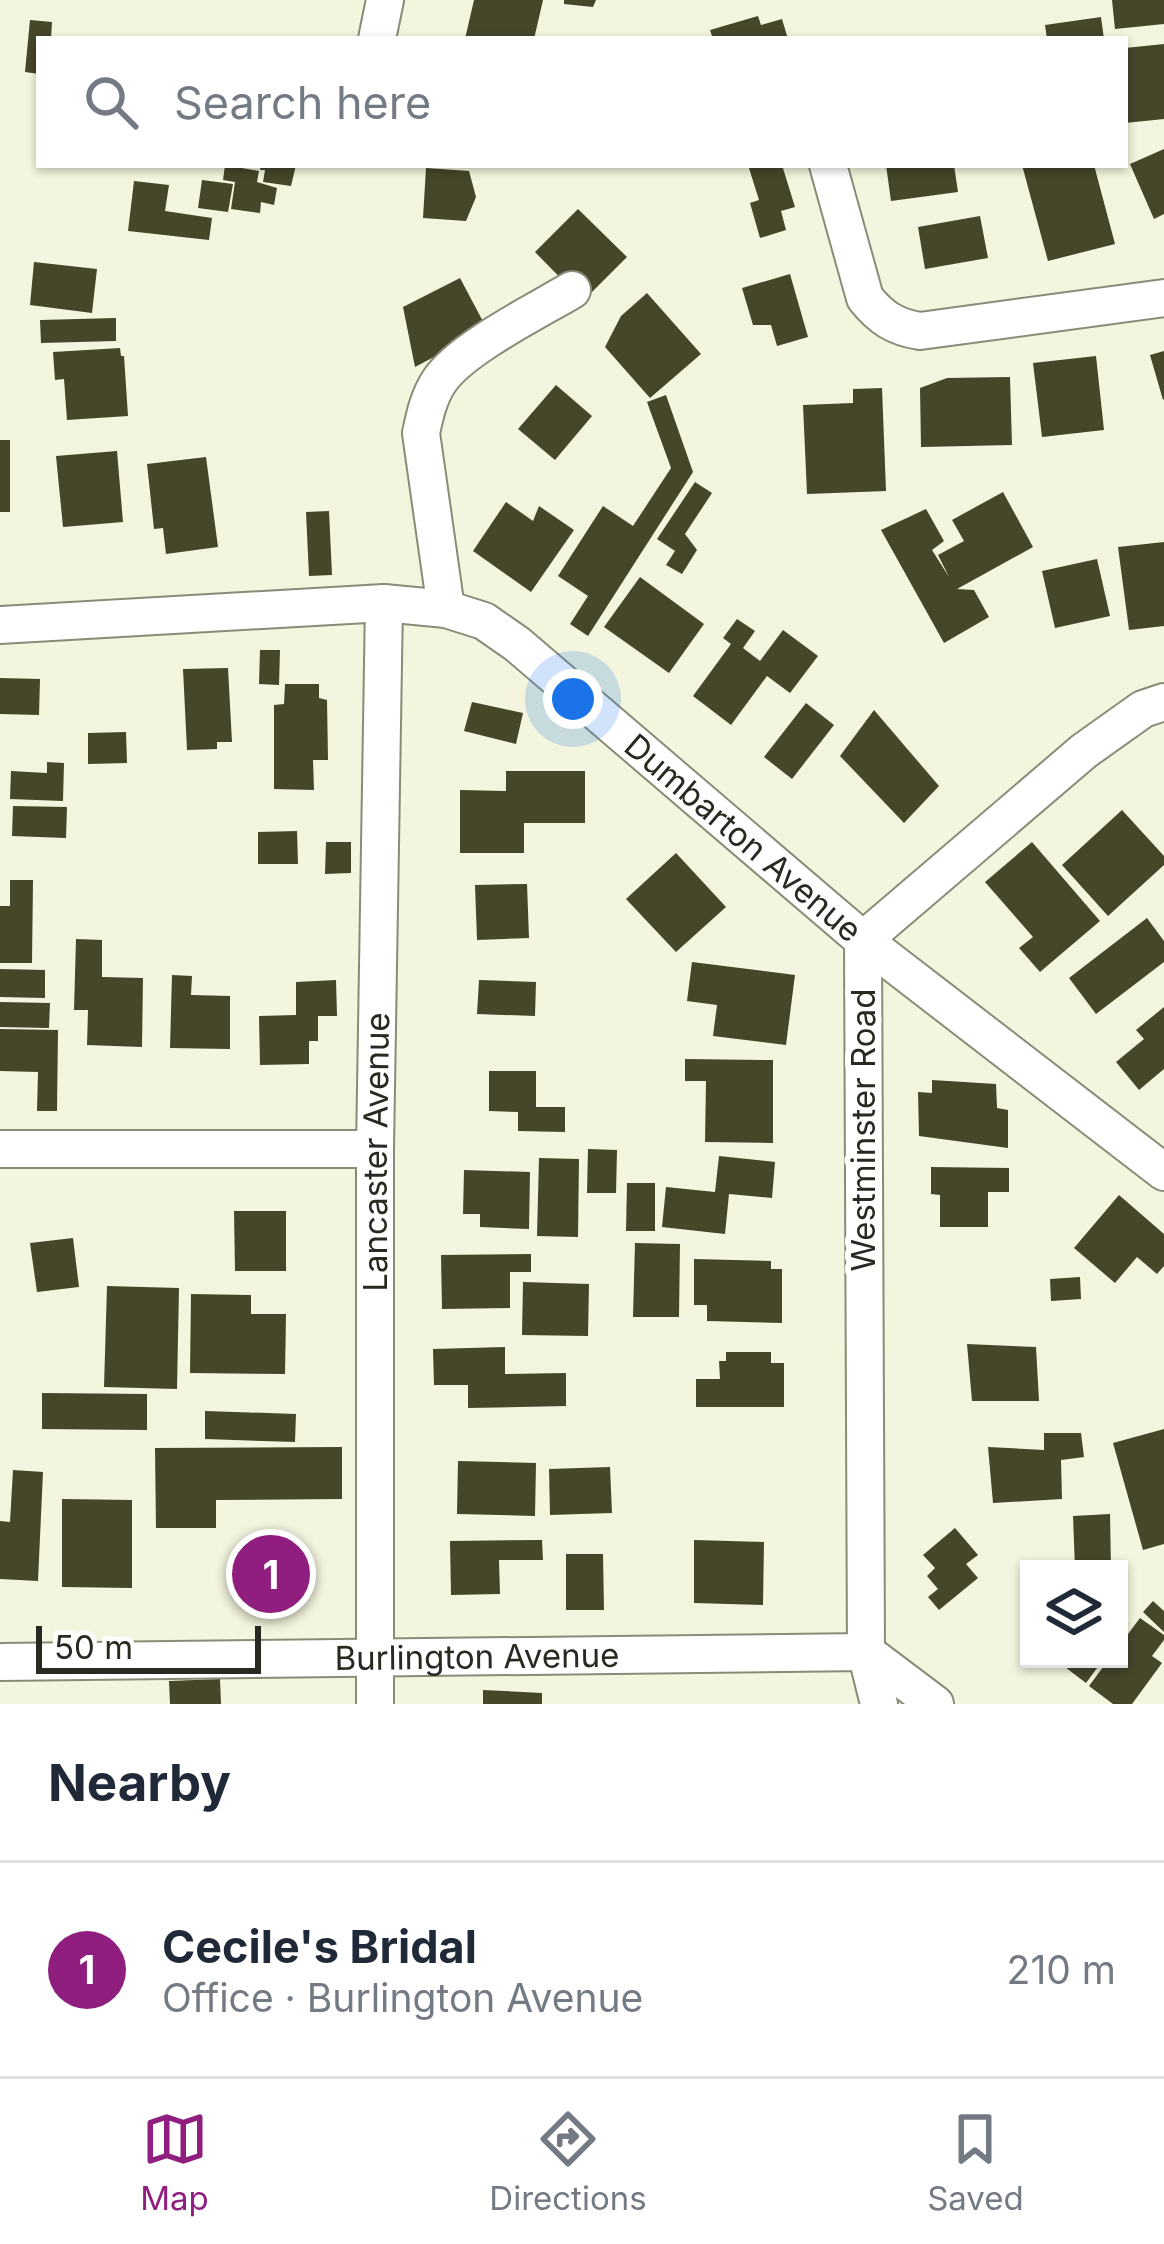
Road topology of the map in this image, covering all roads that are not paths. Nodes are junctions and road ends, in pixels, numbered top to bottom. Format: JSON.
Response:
{"nodes":[{"id":1,"x":384,"y":0,"type":"edge"},
{"id":2,"x":378,"y":36,"type":"edge"},
{"id":3,"x":829,"y":168,"type":"edge"},
{"id":4,"x":572,"y":290,"type":"dead end"},
{"id":5,"x":1164,"y":298,"type":"edge"},
{"id":6,"x":384,"y":603,"type":"junction"},
{"id":7,"x":446,"y":609,"type":"junction"},
{"id":8,"x":0,"y":625,"type":"edge"},
{"id":9,"x":1164,"y":702,"type":"edge"},
{"id":10,"x":862,"y":940,"type":"junction"},
{"id":11,"x":375,"y":1149,"type":"junction"},
{"id":12,"x":0,"y":1150,"type":"edge"},
{"id":13,"x":1164,"y":1172,"type":"edge"},
{"id":14,"x":866,"y":1652,"type":"junction"},
{"id":15,"x":375,"y":1658,"type":"junction"},
{"id":16,"x":0,"y":1662,"type":"edge"},
{"id":17,"x":375,"y":1704,"type":"edge"},
{"id":18,"x":879,"y":1704,"type":"edge"},
{"id":19,"x":935,"y":1704,"type":"edge"}],
"edges":[{"from":1,"to":2,"type":"street"},
{"from":3,"to":5,"type":"street"},
{"from":4,"to":7,"type":"street"},
{"from":6,"to":7,"type":"street","name":"Dumbarton Avenue"},
{"from":6,"to":8,"type":"street","name":"Dumbarton Avenue"},
{"from":6,"to":11,"type":"street","name":"Lancaster Avenue"},
{"from":7,"to":10,"type":"street","name":"Dumbarton Avenue"},
{"from":9,"to":10,"type":"street","name":"Westminster Road"},
{"from":10,"to":13,"type":"street","name":"Dumbarton Avenue"},
{"from":10,"to":14,"type":"street","name":"Westminster Road"},
{"from":11,"to":12,"type":"street"},
{"from":11,"to":15,"type":"street","name":"Lancaster Avenue"},
{"from":14,"to":15,"type":"street","name":"Burlington Avenue"},
{"from":14,"to":18,"type":"street","name":"Westminster Road"},
{"from":14,"to":19,"type":"street"},
{"from":15,"to":16,"type":"street","name":"Burlington Avenue"},
{"from":15,"to":17,"type":"street","name":"Lancaster Avenue"}]}
